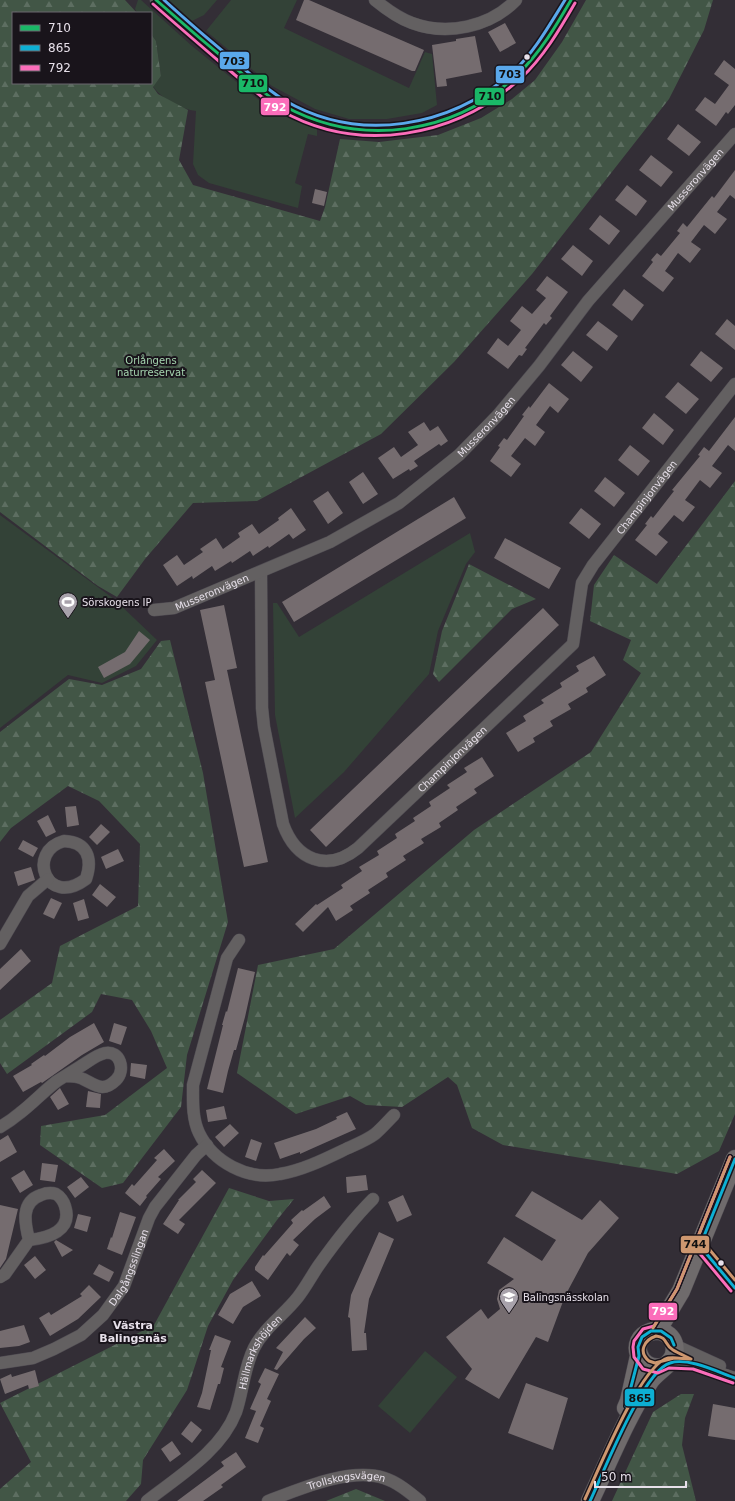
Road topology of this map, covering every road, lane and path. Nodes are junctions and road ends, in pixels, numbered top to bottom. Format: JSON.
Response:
{"nodes":[{"id":1,"x":156,"y":0,"type":"edge"},
{"id":2,"x":375,"y":0,"type":"edge"},
{"id":3,"x":516,"y":0,"type":"edge"},
{"id":4,"x":567,"y":1,"type":"edge"},
{"id":5,"x":735,"y":134,"type":"edge"},
{"id":6,"x":735,"y":384,"type":"edge"},
{"id":7,"x":261,"y":572,"type":"junction"},
{"id":8,"x":154,"y":610,"type":"dead end"},
{"id":9,"x":48,"y":879,"type":"dead end"},
{"id":10,"x":239,"y":940,"type":"dead end"},
{"id":11,"x":0,"y":944,"type":"edge"},
{"id":12,"x":65,"y":1076,"type":"dead end"},
{"id":13,"x":394,"y":1115,"type":"dead end"},
{"id":14,"x":0,"y":1127,"type":"edge"},
{"id":15,"x":207,"y":1145,"type":"junction"},
{"id":16,"x":735,"y":1159,"type":"edge"},
{"id":17,"x":373,"y":1199,"type":"dead end"},
{"id":18,"x":29,"y":1240,"type":"dead end"},
{"id":19,"x":0,"y":1276,"type":"edge"},
{"id":20,"x":667,"y":1338,"type":"junction"},
{"id":21,"x":639,"y":1356,"type":"junction"},
{"id":22,"x":0,"y":1363,"type":"edge"},
{"id":23,"x":665,"y":1365,"type":"junction"},
{"id":24,"x":735,"y":1375,"type":"edge"},
{"id":25,"x":735,"y":1378,"type":"edge"},
{"id":26,"x":147,"y":1501,"type":"edge"},
{"id":27,"x":268,"y":1501,"type":"edge"},
{"id":28,"x":420,"y":1501,"type":"edge"},
{"id":29,"x":582,"y":1501,"type":"edge"},
{"id":30,"x":590,"y":1501,"type":"edge"}],
"edges":[{"from":1,"to":4,"type":"street"},
{"from":2,"to":3,"type":"street"},
{"from":5,"to":7,"type":"street","name":"Musseronvägen"},
{"from":6,"to":7,"type":"street","name":"Champinjonvägen"},
{"from":7,"to":8,"type":"street","name":"Musseronvägen"},
{"from":9,"to":11,"type":"street"},
{"from":10,"to":15,"type":"street"},
{"from":12,"to":14,"type":"street"},
{"from":13,"to":15,"type":"street"},
{"from":15,"to":22,"type":"street","name":"Dalgångsslingan"},
{"from":16,"to":20,"type":"main road"},
{"from":17,"to":26,"type":"street","name":"Hällmarkshöjden"},
{"from":18,"to":19,"type":"street"},
{"from":20,"to":21,"type":"main road"},
{"from":20,"to":23,"type":"main road"},
{"from":20,"to":24,"type":"street"},
{"from":21,"to":23,"type":"main road"},
{"from":21,"to":29,"type":"main road"},
{"from":23,"to":25,"type":"street"},
{"from":23,"to":30,"type":"main road"},
{"from":27,"to":28,"type":"street","name":"Trollskogsvägen"}]}
